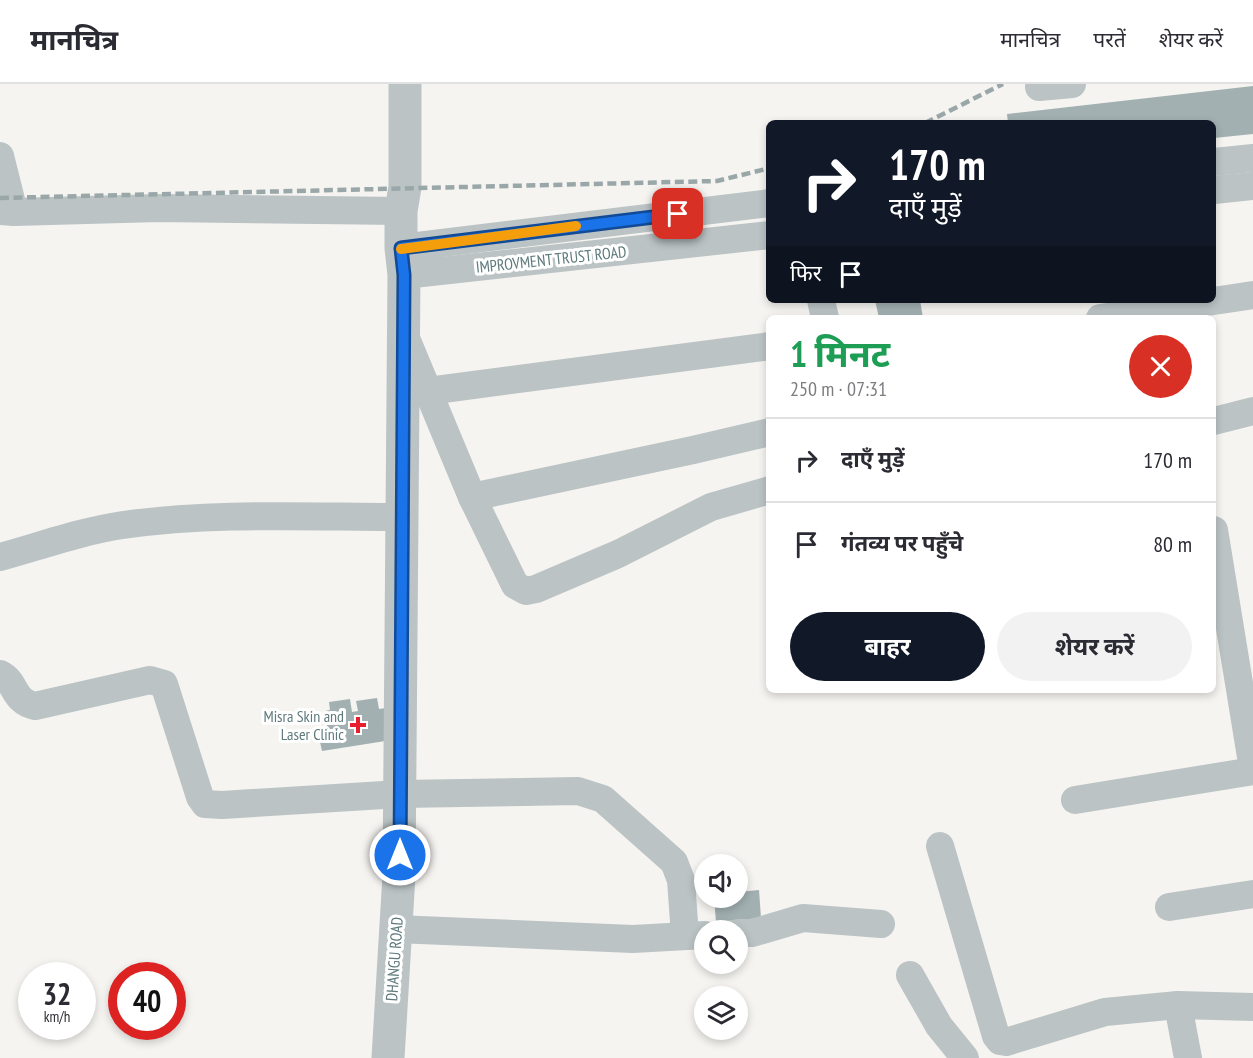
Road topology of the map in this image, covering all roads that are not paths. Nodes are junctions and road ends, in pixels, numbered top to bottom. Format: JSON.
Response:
{"nodes":[{"id":1,"x":405,"y":84,"type":"edge"},
{"id":2,"x":1072,"y":84,"type":"edge"},
{"id":3,"x":1039,"y":87,"type":"dead end"},
{"id":4,"x":0,"y":156,"type":"edge"},
{"id":5,"x":766,"y":204,"type":"edge"},
{"id":6,"x":7,"y":211,"type":"edge"},
{"id":7,"x":401,"y":211,"type":"junction"},
{"id":8,"x":766,"y":235,"type":"edge"},
{"id":9,"x":403,"y":262,"type":"junction"},
{"id":10,"x":1253,"y":295,"type":"edge"},
{"id":11,"x":1216,"y":301,"type":"edge"},
{"id":12,"x":1200,"y":303,"type":"edge"},
{"id":13,"x":1120,"y":315,"type":"edge"},
{"id":14,"x":402,"y":329,"type":"junction"},
{"id":15,"x":766,"y":347,"type":"edge"},
{"id":16,"x":428,"y":391,"type":"junction"},
{"id":17,"x":1253,"y":411,"type":"edge"},
{"id":18,"x":1216,"y":420,"type":"edge"},
{"id":19,"x":766,"y":433,"type":"edge"},
{"id":20,"x":766,"y":491,"type":"edge"},
{"id":21,"x":472,"y":497,"type":"junction"},
{"id":22,"x":401,"y":517,"type":"junction"},
{"id":23,"x":1216,"y":542,"type":"edge"},
{"id":24,"x":0,"y":558,"type":"edge"},
{"id":25,"x":0,"y":674,"type":"edge"},
{"id":26,"x":1253,"y":770,"type":"edge"},
{"id":27,"x":400,"y":794,"type":"junction"},
{"id":28,"x":1075,"y":800,"type":"dead end"},
{"id":29,"x":940,"y":846,"type":"dead end"},
{"id":30,"x":1253,"y":894,"type":"edge"},
{"id":31,"x":1169,"y":907,"type":"dead end"},
{"id":32,"x":881,"y":924,"type":"dead end"},
{"id":33,"x":396,"y":929,"type":"junction"},
{"id":34,"x":694,"y":932,"type":"edge"},
{"id":35,"x":748,"y":933,"type":"edge"},
{"id":36,"x":694,"y":936,"type":"edge"},
{"id":37,"x":910,"y":975,"type":"dead end"},
{"id":38,"x":1178,"y":1005,"type":"junction"},
{"id":39,"x":1253,"y":1007,"type":"edge"},
{"id":40,"x":388,"y":1058,"type":"edge"},
{"id":41,"x":965,"y":1058,"type":"edge"},
{"id":42,"x":1188,"y":1058,"type":"edge"}],
"edges":[{"from":1,"to":7,"type":"street","name":"DHANGU ROAD"},
{"from":2,"to":3,"type":"street"},
{"from":4,"to":6,"type":"street"},
{"from":5,"to":9,"type":"street"},
{"from":6,"to":7,"type":"street"},
{"from":7,"to":9,"type":"street","name":"DHANGU ROAD"},
{"from":8,"to":9,"type":"street","name":"IMPROVMENT TRUST ROAD"},
{"from":9,"to":14,"type":"street","name":"DHANGU ROAD"},
{"from":10,"to":11,"type":"street"},
{"from":12,"to":13,"type":"street"},
{"from":14,"to":16,"type":"street"},
{"from":14,"to":22,"type":"street","name":"DHANGU ROAD"},
{"from":15,"to":16,"type":"street"},
{"from":16,"to":21,"type":"street"},
{"from":17,"to":18,"type":"street"},
{"from":19,"to":21,"type":"street"},
{"from":20,"to":21,"type":"street"},
{"from":22,"to":24,"type":"street"},
{"from":22,"to":27,"type":"street","name":"DHANGU ROAD"},
{"from":23,"to":26,"type":"street"},
{"from":25,"to":27,"type":"street"},
{"from":26,"to":28,"type":"street"},
{"from":27,"to":33,"type":"street","name":"DHANGU ROAD"},
{"from":27,"to":34,"type":"street"},
{"from":29,"to":38,"type":"street"},
{"from":30,"to":31,"type":"street"},
{"from":32,"to":35,"type":"street"},
{"from":33,"to":36,"type":"street"},
{"from":33,"to":40,"type":"street","name":"DHANGU ROAD"},
{"from":37,"to":41,"type":"street"},
{"from":38,"to":39,"type":"street"},
{"from":38,"to":42,"type":"street"}]}
